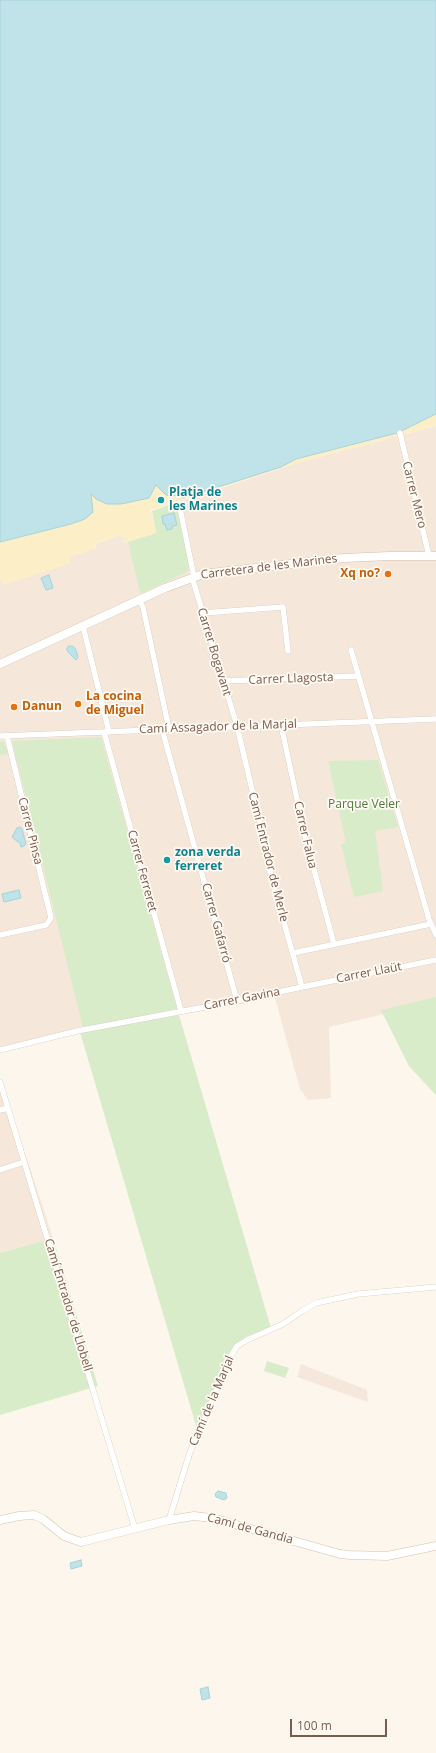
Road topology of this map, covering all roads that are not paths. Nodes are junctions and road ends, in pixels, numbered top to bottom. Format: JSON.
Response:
{"nodes":[{"id":1,"x":400,"y":433,"type":"dead end"},
{"id":2,"x":179,"y":503,"type":"dead end"},
{"id":3,"x":433,"y":556,"type":"edge"},
{"id":4,"x":193,"y":577,"type":"junction"},
{"id":5,"x":139,"y":600,"type":"junction"},
{"id":6,"x":203,"y":614,"type":"junction"},
{"id":7,"x":83,"y":626,"type":"junction"},
{"id":8,"x":351,"y":650,"type":"dead end"},
{"id":9,"x":288,"y":651,"type":"dead end"},
{"id":10,"x":0,"y":664,"type":"edge"},
{"id":11,"x":358,"y":676,"type":"junction"},
{"id":12,"x":224,"y":681,"type":"junction"},
{"id":13,"x":436,"y":720,"type":"edge"},
{"id":14,"x":372,"y":721,"type":"junction"},
{"id":15,"x":281,"y":725,"type":"junction"},
{"id":16,"x":237,"y":726,"type":"junction"},
{"id":17,"x":162,"y":729,"type":"junction"},
{"id":18,"x":168,"y":729,"type":"junction"},
{"id":19,"x":106,"y":732,"type":"junction"},
{"id":20,"x":0,"y":736,"type":"edge"},
{"id":21,"x":7,"y":736,"type":"junction"},
{"id":22,"x":431,"y":924,"type":"junction"},
{"id":23,"x":0,"y":935,"type":"edge"},
{"id":24,"x":436,"y":935,"type":"edge"},
{"id":25,"x":334,"y":944,"type":"junction"},
{"id":26,"x":293,"y":953,"type":"junction"},
{"id":27,"x":436,"y":960,"type":"edge"},
{"id":28,"x":302,"y":986,"type":"junction"},
{"id":29,"x":237,"y":1002,"type":"junction"},
{"id":30,"x":181,"y":1011,"type":"junction"},
{"id":31,"x":0,"y":1050,"type":"edge"},
{"id":32,"x":0,"y":1082,"type":"edge"},
{"id":33,"x":8,"y":1108,"type":"junction"},
{"id":34,"x":0,"y":1110,"type":"edge"},
{"id":35,"x":24,"y":1162,"type":"junction"},
{"id":36,"x":0,"y":1170,"type":"edge"},
{"id":37,"x":436,"y":1287,"type":"edge"},
{"id":38,"x":0,"y":1520,"type":"edge"},
{"id":39,"x":169,"y":1520,"type":"junction"},
{"id":40,"x":135,"y":1529,"type":"junction"},
{"id":41,"x":436,"y":1546,"type":"edge"}],
"edges":[{"from":1,"to":3,"type":"street","name":"Carrer Mero"},
{"from":2,"to":4,"type":"street","name":"Carrer Bogavant"},
{"from":3,"to":4,"type":"main road","name":"Carretera de les Marines"},
{"from":4,"to":5,"type":"main road","name":"Carretera de les Marines"},
{"from":4,"to":6,"type":"street","name":"Carrer Bogavant"},
{"from":5,"to":7,"type":"main road","name":"Carretera de les Marines"},
{"from":5,"to":18,"type":"street"},
{"from":6,"to":9,"type":"street"},
{"from":6,"to":12,"type":"street","name":"Carrer Bogavant"},
{"from":7,"to":10,"type":"main road","name":"Carretera de les Marines"},
{"from":7,"to":19,"type":"street","name":"Carrer Ferreret"},
{"from":8,"to":11,"type":"street"},
{"from":11,"to":12,"type":"street","name":"Carrer Llagosta"},
{"from":11,"to":14,"type":"street"},
{"from":12,"to":16,"type":"street","name":"Carrer Bogavant"},
{"from":13,"to":14,"type":"street","name":"Camí Assagador de la Marjal"},
{"from":14,"to":15,"type":"street","name":"Camí Assagador de la Marjal"},
{"from":14,"to":22,"type":"street"},
{"from":15,"to":16,"type":"street","name":"Camí Assagador de la Marjal"},
{"from":15,"to":25,"type":"street","name":"Carrer Falua"},
{"from":16,"to":18,"type":"street","name":"Camí Assagador de la Marjal"},
{"from":16,"to":26,"type":"street","name":"Camí Entrador de Merle"},
{"from":17,"to":18,"type":"street","name":"Camí Assagador de la Marjal"},
{"from":17,"to":19,"type":"street","name":"Camí Assagador de la Marjal"},
{"from":17,"to":29,"type":"street","name":"Carrer Gafarró"},
{"from":19,"to":21,"type":"street","name":"Camí Assagador de la Marjal"},
{"from":19,"to":30,"type":"street","name":"Carrer Ferreret"},
{"from":20,"to":21,"type":"street","name":"Camí Assagador de la Marjal"},
{"from":21,"to":23,"type":"street","name":"Carrer Pinsa"},
{"from":22,"to":24,"type":"street"},
{"from":22,"to":25,"type":"street"},
{"from":25,"to":26,"type":"street"},
{"from":26,"to":28,"type":"street","name":"Camí Entrador de Merle"},
{"from":27,"to":28,"type":"street","name":"Carrer Llaüt"},
{"from":28,"to":29,"type":"street","name":"Carrer Gavina"},
{"from":29,"to":30,"type":"street","name":"Carrer Gavina"},
{"from":30,"to":31,"type":"street","name":"Carrer Gavina"},
{"from":32,"to":33,"type":"street","name":"Camí Entrador de Llobell"},
{"from":33,"to":34,"type":"street"},
{"from":33,"to":35,"type":"street","name":"Camí Entrador de Llobell"},
{"from":35,"to":36,"type":"street"},
{"from":35,"to":40,"type":"street","name":"Camí Entrador de Llobell"},
{"from":37,"to":39,"type":"street","name":"Camí de la Marjal"},
{"from":38,"to":40,"type":"main road","name":"Camí de Gandia"},
{"from":39,"to":40,"type":"main road","name":"Camí de Gandia"},
{"from":39,"to":41,"type":"main road","name":"Camí de Gandia"}]}
